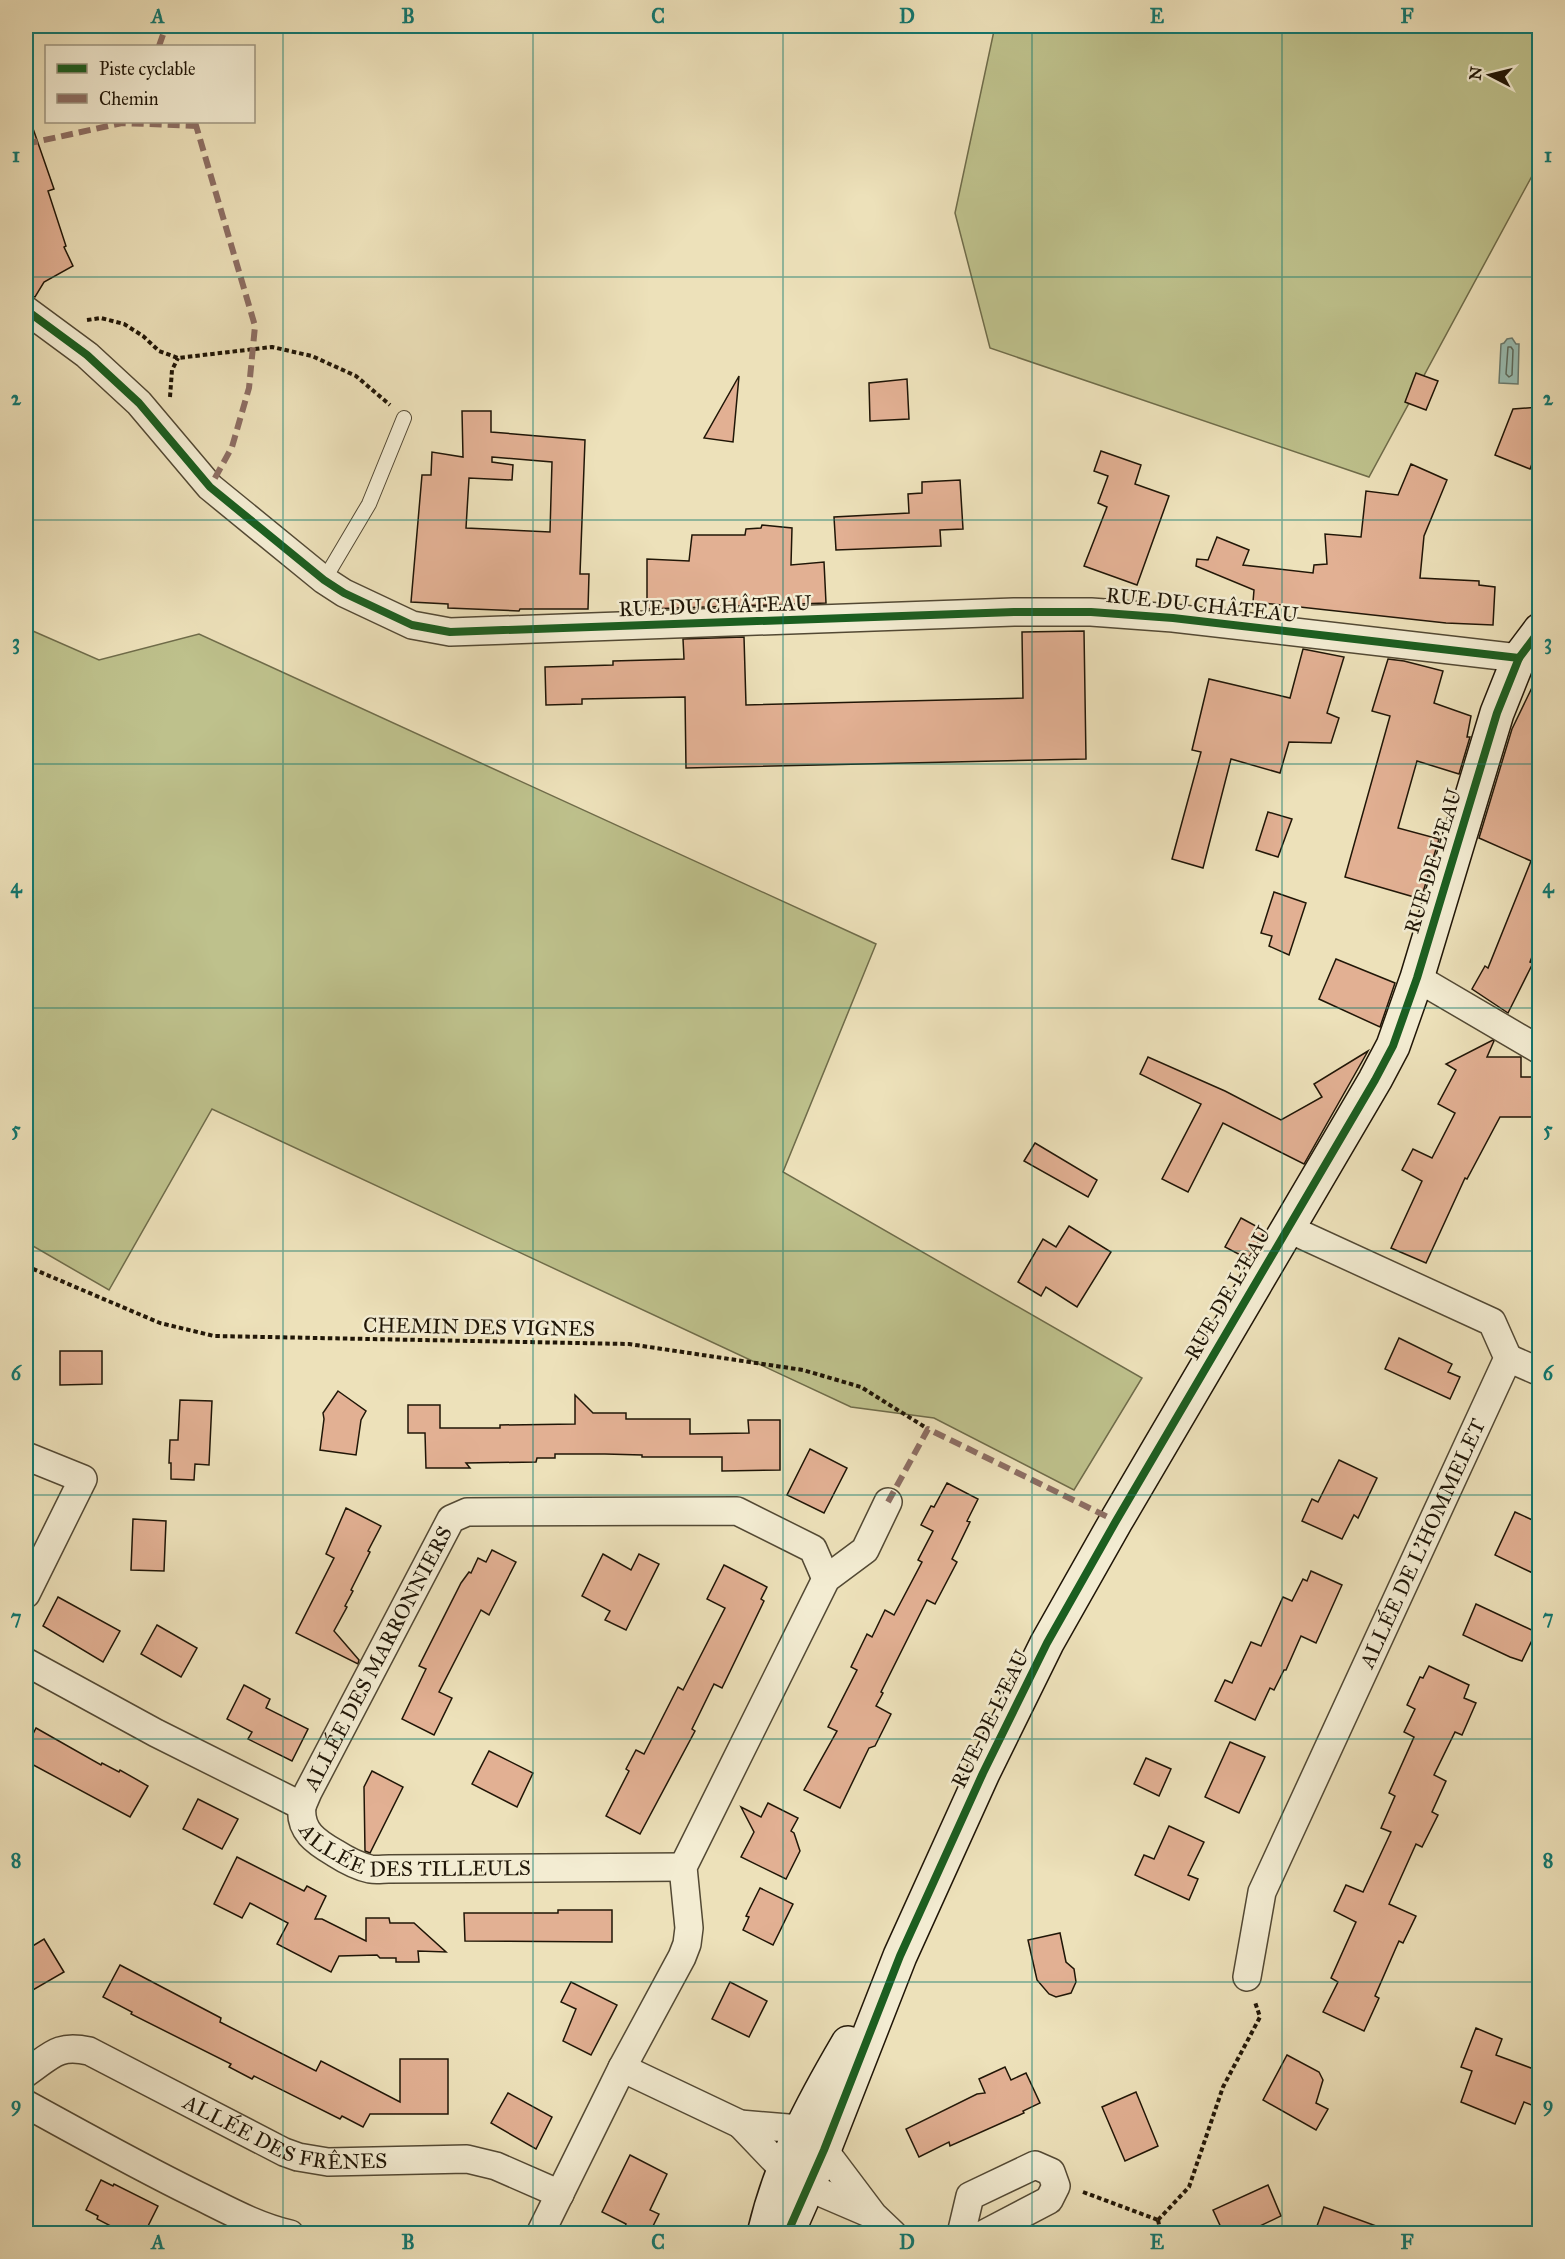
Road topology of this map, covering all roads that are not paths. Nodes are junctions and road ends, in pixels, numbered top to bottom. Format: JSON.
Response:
{"nodes":[{"id":1,"x":26,"y":310,"type":"edge"},
{"id":2,"x":404,"y":418,"type":"road end"},
{"id":3,"x":324,"y":580,"type":"junction"},
{"id":4,"x":1533,"y":642,"type":"edge"},
{"id":5,"x":1417,"y":978,"type":"junction"},
{"id":6,"x":1539,"y":1050,"type":"edge"},
{"id":7,"x":1287,"y":1228,"type":"junction"},
{"id":8,"x":1508,"y":1358,"type":"junction"},
{"id":9,"x":1539,"y":1372,"type":"edge"},
{"id":10,"x":26,"y":1456,"type":"edge"},
{"id":11,"x":888,"y":1502,"type":"dead end"},
{"id":12,"x":826,"y":1579,"type":"junction"},
{"id":13,"x":26,"y":1594,"type":"edge"},
{"id":14,"x":26,"y":1662,"type":"edge"},
{"id":15,"x":302,"y":1806,"type":"junction"},
{"id":16,"x":683,"y":1867,"type":"junction"},
{"id":17,"x":1247,"y":1977,"type":"road end"},
{"id":18,"x":622,"y":2068,"type":"junction"},
{"id":19,"x":26,"y":2073,"type":"edge"},
{"id":20,"x":26,"y":2104,"type":"edge"},
{"id":21,"x":740,"y":2124,"type":"junction"},
{"id":22,"x":812,"y":2139,"type":"junction"},
{"id":23,"x":796,"y":2178,"type":"junction"},
{"id":24,"x":560,"y":2194,"type":"junction"},
{"id":25,"x":873,"y":2215,"type":"junction"},
{"id":26,"x":290,"y":2234,"type":"edge"},
{"id":27,"x":540,"y":2234,"type":"edge"},
{"id":28,"x":764,"y":2234,"type":"edge"},
{"id":29,"x":787,"y":2234,"type":"edge"},
{"id":30,"x":893,"y":2234,"type":"edge"},
{"id":31,"x":961,"y":2234,"type":"edge"},
{"id":32,"x":984,"y":2234,"type":"edge"}],
"edges":[{"from":1,"to":3,"type":"street","name":"RUE DU CHÂTEAU"},
{"from":2,"to":3,"type":"lane"},
{"from":3,"to":4,"type":"street","name":"RUE DU CHÂTEAU"},
{"from":4,"to":5,"type":"street","name":"RUE DE L'EAU"},
{"from":5,"to":6,"type":"street"},
{"from":5,"to":7,"type":"street","name":"RUE DE L'EAU"},
{"from":7,"to":8,"type":"street"},
{"from":7,"to":22,"type":"street","name":"RUE DE L'EAU"},
{"from":8,"to":9,"type":"street"},
{"from":8,"to":17,"type":"street","name":"ALLÉE DE L'HOMMELET"},
{"from":10,"to":13,"type":"street"},
{"from":11,"to":12,"type":"street"},
{"from":12,"to":15,"type":"street","name":"ALLÉE DES MARRONNIERS"},
{"from":12,"to":16,"type":"street"},
{"from":14,"to":15,"type":"street","name":"ALLÉE DES TILLEULS"},
{"from":15,"to":16,"type":"street","name":"ALLÉE DES TILLEULS"},
{"from":16,"to":18,"type":"street"},
{"from":18,"to":21,"type":"street"},
{"from":18,"to":24,"type":"street"},
{"from":19,"to":24,"type":"street","name":"ALLÉE DES FRÊNES"},
{"from":20,"to":26,"type":"street"},
{"from":21,"to":22,"type":"street"},
{"from":21,"to":23,"type":"street"},
{"from":22,"to":23,"type":"street","name":"RUE DE L'EAU"},
{"from":22,"to":25,"type":"street"},
{"from":23,"to":25,"type":"street"},
{"from":23,"to":28,"type":"street"},
{"from":23,"to":29,"type":"street"},
{"from":24,"to":27,"type":"street"},
{"from":25,"to":30,"type":"street"},
{"from":31,"to":32,"type":"street"}]}
